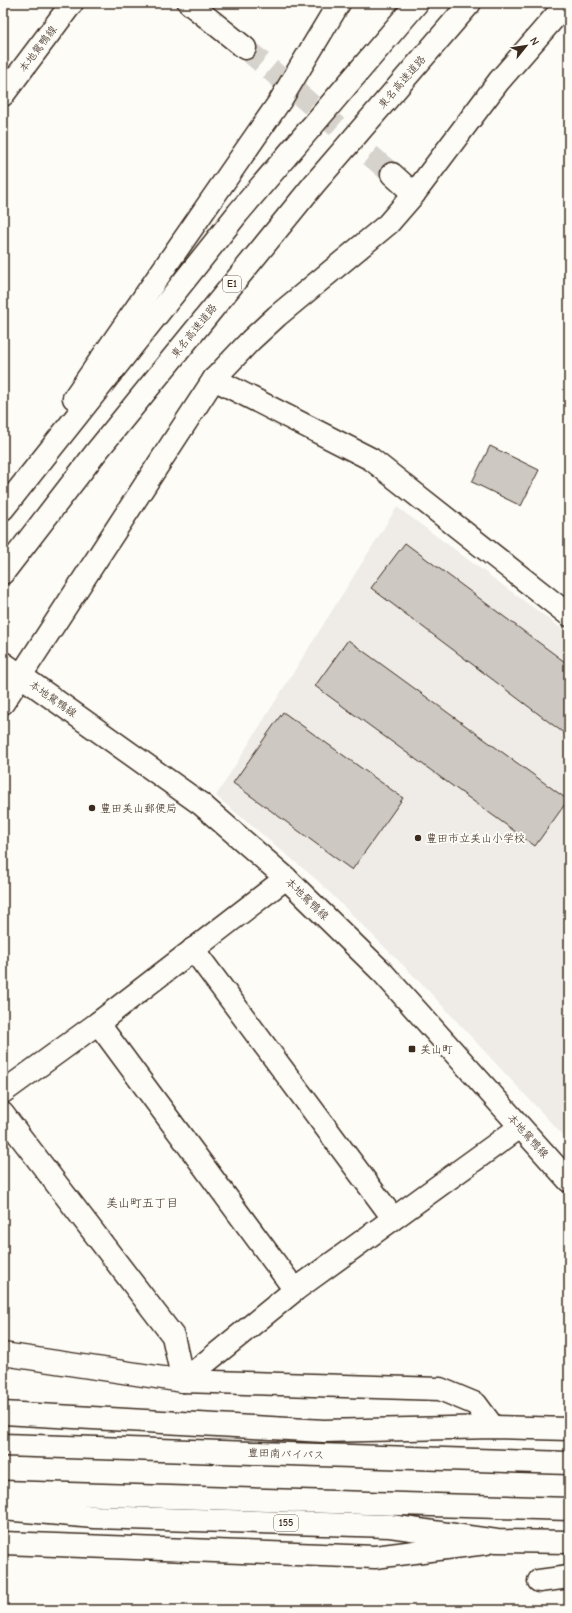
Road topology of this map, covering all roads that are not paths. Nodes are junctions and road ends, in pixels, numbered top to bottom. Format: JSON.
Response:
{"nodes":[{"id":1,"x":72,"y":3,"type":"edge"},
{"id":2,"x":189,"y":3,"type":"edge"},
{"id":3,"x":339,"y":3,"type":"edge"},
{"id":4,"x":417,"y":3,"type":"edge"},
{"id":5,"x":470,"y":3,"type":"edge"},
{"id":6,"x":567,"y":3,"type":"edge"},
{"id":7,"x":245,"y":48,"type":"tunnel mouth"},
{"id":8,"x":3,"y":95,"type":"edge"},
{"id":9,"x":392,"y":174,"type":"tunnel mouth"},
{"id":10,"x":414,"y":194,"type":"junction"},
{"id":11,"x":214,"y":379,"type":"junction"},
{"id":12,"x":3,"y":501,"type":"edge"},
{"id":13,"x":3,"y":509,"type":"edge"},
{"id":14,"x":3,"y":573,"type":"edge"},
{"id":15,"x":569,"y":615,"type":"edge"},
{"id":16,"x":3,"y":663,"type":"edge"},
{"id":17,"x":21,"y":677,"type":"junction"},
{"id":18,"x":3,"y":703,"type":"edge"},
{"id":19,"x":286,"y":878,"type":"junction"},
{"id":20,"x":193,"y":949,"type":"junction"},
{"id":21,"x":98,"y":1023,"type":"junction"},
{"id":22,"x":3,"y":1092,"type":"edge"},
{"id":23,"x":3,"y":1114,"type":"edge"},
{"id":24,"x":520,"y":1127,"type":"junction"},
{"id":25,"x":569,"y":1181,"type":"edge"},
{"id":26,"x":393,"y":1218,"type":"junction"},
{"id":27,"x":295,"y":1290,"type":"junction"},
{"id":28,"x":3,"y":1354,"type":"edge"},
{"id":29,"x":183,"y":1381,"type":"junction"},
{"id":30,"x":3,"y":1413,"type":"edge"},
{"id":31,"x":493,"y":1427,"type":"junction"},
{"id":32,"x":569,"y":1430,"type":"edge"},
{"id":33,"x":3,"y":1445,"type":"edge"},
{"id":34,"x":569,"y":1463,"type":"edge"},
{"id":35,"x":3,"y":1492,"type":"edge"},
{"id":36,"x":3,"y":1509,"type":"edge"},
{"id":37,"x":569,"y":1509,"type":"edge"},
{"id":38,"x":498,"y":1541,"type":"junction"},
{"id":39,"x":569,"y":1542,"type":"edge"},
{"id":40,"x":3,"y":1543,"type":"edge"},
{"id":41,"x":569,"y":1577,"type":"edge"},
{"id":42,"x":540,"y":1581,"type":"dead end"}],
"edges":[{"from":1,"to":8,"type":"main road","name":"本地鴛鴨線"},
{"from":2,"to":7,"type":"main road"},
{"from":3,"to":12,"type":"main road"},
{"from":4,"to":13,"type":"main road"},
{"from":5,"to":14,"type":"main road","name":"東名高速道路","number":"E1"},
{"from":6,"to":10,"type":"main road"},
{"from":9,"to":10,"type":"main road"},
{"from":10,"to":11,"type":"main road"},
{"from":11,"to":15,"type":"main road"},
{"from":11,"to":17,"type":"main road"},
{"from":16,"to":17,"type":"main road","name":"本地鴛鴨線"},
{"from":17,"to":18,"type":"main road"},
{"from":17,"to":19,"type":"main road","name":"本地鴛鴨線"},
{"from":19,"to":20,"type":"main road"},
{"from":19,"to":24,"type":"main road","name":"本地鴛鴨線"},
{"from":20,"to":21,"type":"main road"},
{"from":20,"to":26,"type":"main road"},
{"from":21,"to":22,"type":"main road"},
{"from":21,"to":27,"type":"main road"},
{"from":23,"to":29,"type":"main road"},
{"from":24,"to":25,"type":"main road","name":"本地鴛鴨線"},
{"from":24,"to":26,"type":"main road"},
{"from":26,"to":27,"type":"main road"},
{"from":27,"to":29,"type":"main road"},
{"from":28,"to":29,"type":"main road"},
{"from":29,"to":31,"type":"main road"},
{"from":30,"to":31,"type":"main road"},
{"from":31,"to":32,"type":"main road"},
{"from":33,"to":34,"type":"main road","name":"豊田南バイパス"},
{"from":35,"to":37,"type":"main road","number":"155"},
{"from":36,"to":38,"type":"main road","number":"155"},
{"from":38,"to":39,"type":"main road","number":"155"},
{"from":38,"to":40,"type":"main road"},
{"from":41,"to":42,"type":"main road"}]}
